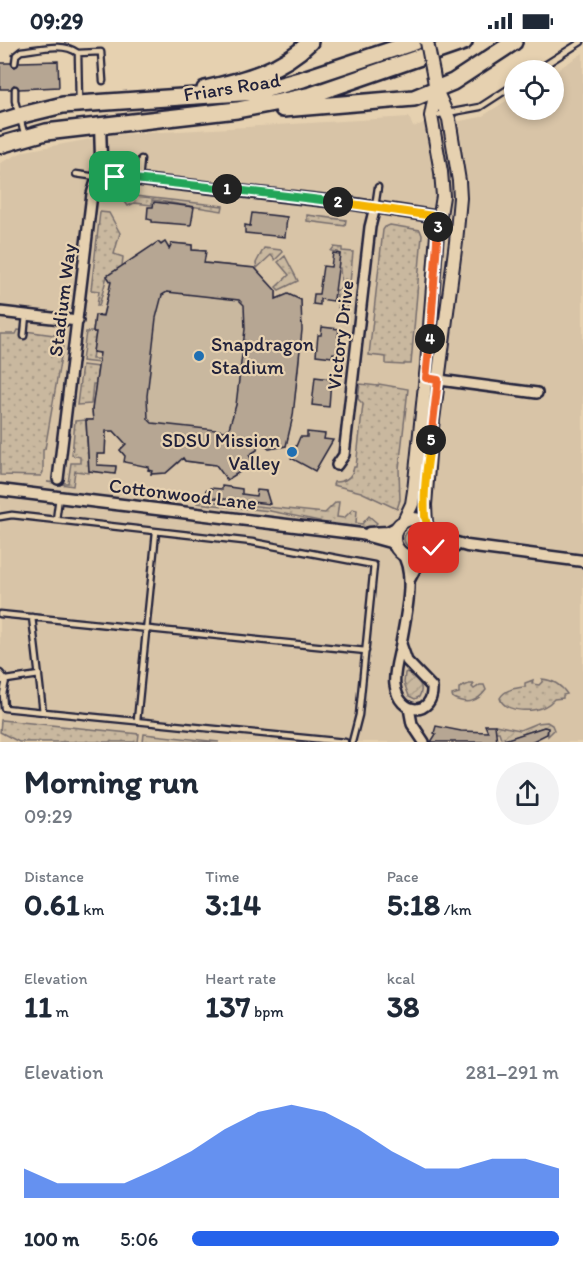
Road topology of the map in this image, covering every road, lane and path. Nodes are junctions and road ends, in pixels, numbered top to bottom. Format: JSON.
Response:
{"nodes":[{"id":1,"x":310,"y":42,"type":"edge"},
{"id":2,"x":415,"y":42,"type":"edge"},
{"id":3,"x":427,"y":42,"type":"edge"},
{"id":4,"x":464,"y":42,"type":"edge"},
{"id":5,"x":514,"y":42,"type":"edge"},
{"id":6,"x":581,"y":42,"type":"edge"},
{"id":7,"x":78,"y":53,"type":"junction"},
{"id":8,"x":553,"y":60,"type":"edge"},
{"id":9,"x":15,"y":63,"type":"dead end"},
{"id":10,"x":103,"y":81,"type":"dead end"},
{"id":11,"x":15,"y":89,"type":"dead end"},
{"id":12,"x":436,"y":90,"type":"junction"},
{"id":13,"x":504,"y":91,"type":"edge"},
{"id":14,"x":168,"y":99,"type":"junction"},
{"id":15,"x":79,"y":104,"type":"junction"},
{"id":16,"x":237,"y":110,"type":"junction"},
{"id":17,"x":447,"y":114,"type":"junction"},
{"id":18,"x":20,"y":116,"type":"junction"},
{"id":19,"x":431,"y":117,"type":"junction"},
{"id":20,"x":0,"y":122,"type":"edge"},
{"id":21,"x":100,"y":125,"type":"junction"},
{"id":22,"x":25,"y":136,"type":"junction"},
{"id":23,"x":0,"y":145,"type":"edge"},
{"id":24,"x":141,"y":159,"type":"dead end"},
{"id":25,"x":76,"y":174,"type":"dead end"},
{"id":26,"x":98,"y":176,"type":"junction"},
{"id":27,"x":139,"y":180,"type":"junction"},
{"id":28,"x":378,"y":187,"type":"dead end"},
{"id":29,"x":375,"y":207,"type":"junction"},
{"id":30,"x":440,"y":217,"type":"junction"},
{"id":31,"x":459,"y":219,"type":"junction"},
{"id":32,"x":0,"y":312,"type":"edge"},
{"id":33,"x":26,"y":315,"type":"junction"},
{"id":34,"x":78,"y":321,"type":"junction"},
{"id":35,"x":24,"y":336,"type":"dead end"},
{"id":36,"x":432,"y":379,"type":"junction"},
{"id":37,"x":537,"y":393,"type":"dead end"},
{"id":38,"x":337,"y":465,"type":"dead end"},
{"id":39,"x":58,"y":479,"type":"dead end"},
{"id":40,"x":0,"y":490,"type":"edge"},
{"id":41,"x":59,"y":497,"type":"junction"},
{"id":42,"x":0,"y":517,"type":"edge"},
{"id":43,"x":56,"y":520,"type":"junction"},
{"id":44,"x":401,"y":524,"type":"junction"},
{"id":45,"x":429,"y":528,"type":"junction"},
{"id":46,"x":156,"y":532,"type":"junction"},
{"id":47,"x":362,"y":534,"type":"junction"},
{"id":48,"x":467,"y":546,"type":"junction"},
{"id":49,"x":399,"y":549,"type":"junction"},
{"id":50,"x":425,"y":552,"type":"junction"},
{"id":51,"x":583,"y":561,"type":"edge"},
{"id":52,"x":409,"y":581,"type":"junction"},
{"id":53,"x":0,"y":614,"type":"edge"},
{"id":54,"x":32,"y":617,"type":"junction"},
{"id":55,"x":146,"y":629,"type":"junction"},
{"id":56,"x":402,"y":644,"type":"junction"},
{"id":57,"x":366,"y":651,"type":"junction"},
{"id":58,"x":0,"y":673,"type":"edge"},
{"id":59,"x":39,"y":675,"type":"junction"},
{"id":60,"x":6,"y":680,"type":"junction"},
{"id":61,"x":0,"y":681,"type":"edge"},
{"id":62,"x":409,"y":708,"type":"junction"},
{"id":63,"x":43,"y":712,"type":"junction"},
{"id":64,"x":137,"y":722,"type":"junction"},
{"id":65,"x":345,"y":742,"type":"edge"},
{"id":66,"x":352,"y":742,"type":"edge"},
{"id":67,"x":424,"y":742,"type":"edge"}],
"edges":[{"from":1,"to":14,"type":"highway"},
{"from":2,"to":14,"type":"highway","name":"Friars Road"},
{"from":3,"to":12,"type":"main road","bridge":true},
{"from":4,"to":16,"type":"highway","name":"Friars Road"},
{"from":5,"to":12,"type":"highway"},
{"from":6,"to":8,"type":"lane"},
{"from":7,"to":9,"type":"lane"},
{"from":7,"to":10,"type":"lane"},
{"from":7,"to":15,"type":"lane"},
{"from":11,"to":18,"type":"lane"},
{"from":12,"to":16,"type":"highway"},
{"from":12,"to":17,"type":"main road"},
{"from":12,"to":19,"type":"main road"},
{"from":13,"to":17,"type":"lane"},
{"from":14,"to":15,"type":"highway","name":"Friars Road"},
{"from":15,"to":18,"type":"highway","name":"Friars Road"},
{"from":16,"to":21,"type":"highway","name":"Friars Road"},
{"from":17,"to":19,"type":"lane"},
{"from":17,"to":31,"type":"main road"},
{"from":18,"to":20,"type":"highway","name":"Friars Road"},
{"from":18,"to":22,"type":"lane"},
{"from":19,"to":30,"type":"main road"},
{"from":21,"to":22,"type":"highway","name":"Friars Road"},
{"from":21,"to":26,"type":"street","name":"Stadium Way"},
{"from":22,"to":23,"type":"highway","name":"Friars Road"},
{"from":24,"to":27,"type":"lane"},
{"from":25,"to":26,"type":"lane"},
{"from":26,"to":27,"type":"street"},
{"from":26,"to":34,"type":"street","name":"Stadium Way"},
{"from":27,"to":29,"type":"street"},
{"from":28,"to":29,"type":"lane"},
{"from":29,"to":30,"type":"street"},
{"from":29,"to":38,"type":"street","name":"Victory Drive"},
{"from":30,"to":31,"type":"main road"},
{"from":30,"to":36,"type":"main road"},
{"from":31,"to":36,"type":"main road"},
{"from":32,"to":33,"type":"street"},
{"from":33,"to":34,"type":"street"},
{"from":33,"to":35,"type":"lane"},
{"from":34,"to":39,"type":"street","name":"Stadium Way"},
{"from":36,"to":37,"type":"street"},
{"from":36,"to":44,"type":"main road"},
{"from":36,"to":45,"type":"main road"},
{"from":40,"to":41,"type":"street","name":"Cottonwood Lane"},
{"from":41,"to":43,"type":"lane"},
{"from":41,"to":47,"type":"street","name":"Cottonwood Lane"},
{"from":42,"to":43,"type":"lane"},
{"from":43,"to":46,"type":"lane"},
{"from":44,"to":45,"type":"main road"},
{"from":44,"to":47,"type":"street","name":"Cottonwood Lane"},
{"from":44,"to":49,"type":"main road"},
{"from":45,"to":48,"type":"street"},
{"from":45,"to":50,"type":"main road"},
{"from":46,"to":55,"type":"lane"},
{"from":46,"to":57,"type":"lane"},
{"from":47,"to":49,"type":"street","name":"Cottonwood Lane"},
{"from":48,"to":50,"type":"street"},
{"from":48,"to":51,"type":"street"},
{"from":49,"to":50,"type":"main road"},
{"from":49,"to":52,"type":"street"},
{"from":50,"to":52,"type":"street"},
{"from":52,"to":56,"type":"street"},
{"from":53,"to":54,"type":"lane"},
{"from":54,"to":55,"type":"lane"},
{"from":54,"to":59,"type":"lane"},
{"from":55,"to":57,"type":"lane"},
{"from":55,"to":64,"type":"lane"},
{"from":56,"to":62,"type":"street"},
{"from":56,"to":62,"type":"street"},
{"from":57,"to":66,"type":"lane"},
{"from":58,"to":60,"type":"lane"},
{"from":59,"to":60,"type":"lane"},
{"from":59,"to":63,"type":"lane"},
{"from":60,"to":61,"type":"lane"},
{"from":60,"to":63,"type":"lane"},
{"from":62,"to":67,"type":"street"},
{"from":63,"to":64,"type":"lane"},
{"from":64,"to":65,"type":"lane"}]}
